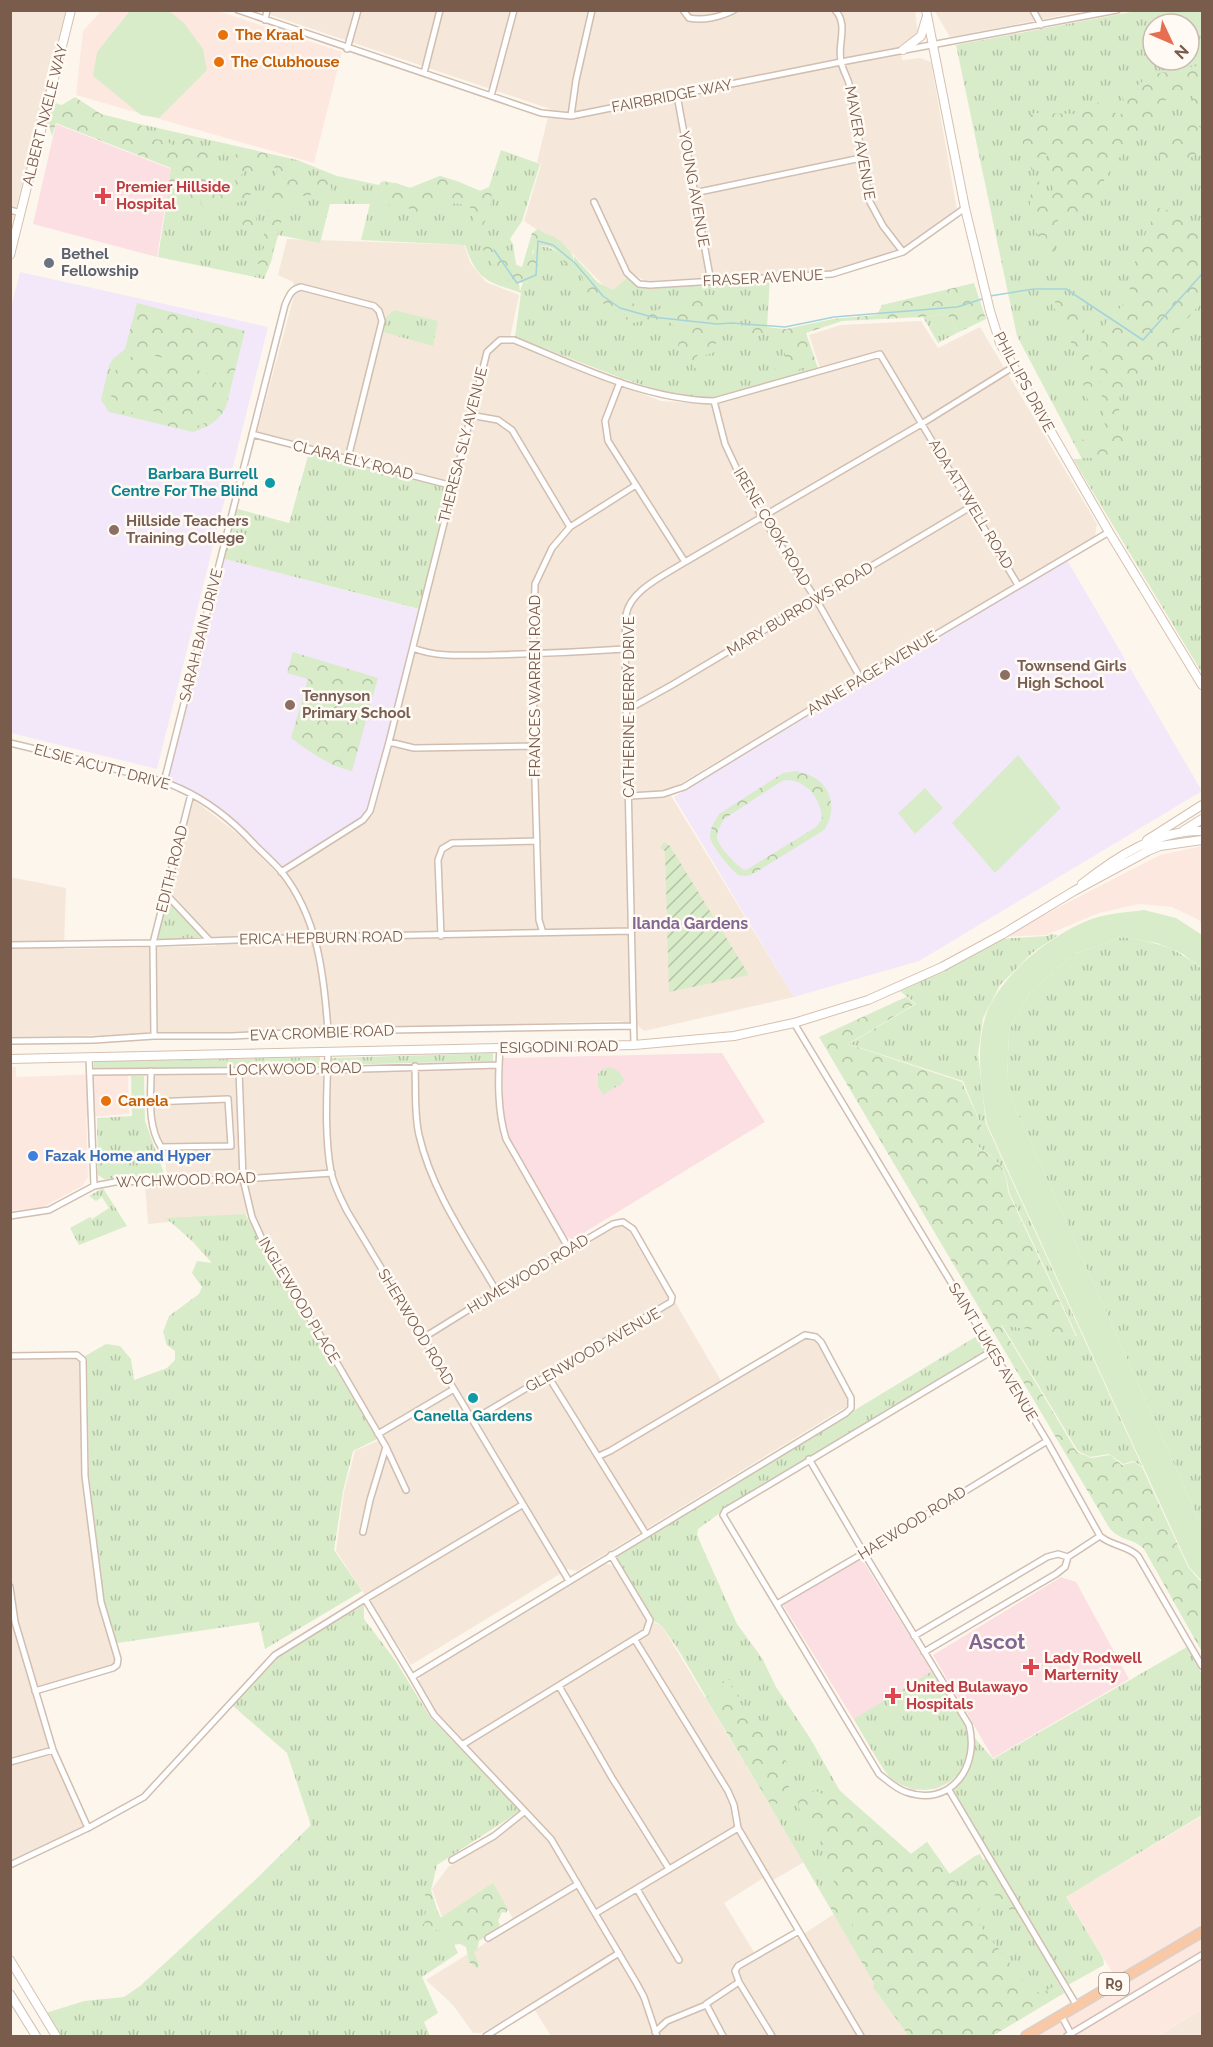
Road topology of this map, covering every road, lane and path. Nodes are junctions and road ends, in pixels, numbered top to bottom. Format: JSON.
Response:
{"nodes":[{"id":1,"x":71,"y":10,"type":"edge"},
{"id":2,"x":238,"y":10,"type":"edge"},
{"id":3,"x":267,"y":10,"type":"edge"},
{"id":4,"x":358,"y":10,"type":"edge"},
{"id":5,"x":440,"y":10,"type":"edge"},
{"id":6,"x":514,"y":10,"type":"edge"},
{"id":7,"x":592,"y":10,"type":"edge"},
{"id":8,"x":683,"y":10,"type":"edge"},
{"id":9,"x":734,"y":10,"type":"edge"},
{"id":10,"x":835,"y":10,"type":"edge"},
{"id":11,"x":1033,"y":10,"type":"edge"},
{"id":12,"x":1117,"y":10,"type":"edge"},
{"id":13,"x":927,"y":13,"type":"edge"},
{"id":14,"x":265,"y":20,"type":"junction"},
{"id":15,"x":1041,"y":25,"type":"junction"},
{"id":16,"x":934,"y":44,"type":"junction"},
{"id":17,"x":347,"y":49,"type":"junction"},
{"id":18,"x":903,"y":50,"type":"junction"},
{"id":19,"x":841,"y":62,"type":"junction"},
{"id":20,"x":424,"y":73,"type":"junction"},
{"id":21,"x":491,"y":96,"type":"junction"},
{"id":22,"x":677,"y":96,"type":"junction"},
{"id":23,"x":571,"y":116,"type":"junction"},
{"id":24,"x":861,"y":158,"type":"junction"},
{"id":25,"x":694,"y":193,"type":"junction"},
{"id":26,"x":594,"y":202,"type":"dead end"},
{"id":27,"x":965,"y":208,"type":"junction"},
{"id":28,"x":10,"y":210,"type":"edge"},
{"id":29,"x":21,"y":213,"type":"junction"},
{"id":30,"x":903,"y":252,"type":"junction"},
{"id":31,"x":10,"y":255,"type":"edge"},
{"id":32,"x":711,"y":282,"type":"junction"},
{"id":33,"x":1013,"y":367,"type":"junction"},
{"id":34,"x":620,"y":382,"type":"junction"},
{"id":35,"x":714,"y":401,"type":"junction"},
{"id":36,"x":471,"y":415,"type":"junction"},
{"id":37,"x":923,"y":423,"type":"junction"},
{"id":38,"x":252,"y":434,"type":"junction"},
{"id":39,"x":348,"y":458,"type":"junction"},
{"id":40,"x":636,"y":485,"type":"junction"},
{"id":41,"x":453,"y":486,"type":"junction"},
{"id":42,"x":972,"y":506,"type":"junction"},
{"id":43,"x":762,"y":518,"type":"junction"},
{"id":44,"x":570,"y":526,"type":"junction"},
{"id":45,"x":1109,"y":532,"type":"junction"},
{"id":46,"x":684,"y":562,"type":"junction"},
{"id":47,"x":1018,"y":585,"type":"junction"},
{"id":48,"x":816,"y":599,"type":"junction"},
{"id":49,"x":413,"y":648,"type":"junction"},
{"id":50,"x":625,"y":649,"type":"junction"},
{"id":51,"x":533,"y":654,"type":"junction"},
{"id":52,"x":861,"y":679,"type":"junction"},
{"id":53,"x":1203,"y":685,"type":"edge"},
{"id":54,"x":627,"y":710,"type":"junction"},
{"id":55,"x":389,"y":742,"type":"junction"},
{"id":56,"x":10,"y":743,"type":"edge"},
{"id":57,"x":534,"y":746,"type":"junction"},
{"id":58,"x":164,"y":782,"type":"junction"},
{"id":59,"x":191,"y":794,"type":"junction"},
{"id":60,"x":630,"y":796,"type":"junction"},
{"id":61,"x":1203,"y":805,"type":"edge"},
{"id":62,"x":1203,"y":819,"type":"edge"},
{"id":63,"x":1203,"y":831,"type":"edge"},
{"id":64,"x":1179,"y":834,"type":"junction"},
{"id":65,"x":537,"y":840,"type":"junction"},
{"id":66,"x":1203,"y":840,"type":"edge"},
{"id":67,"x":1160,"y":846,"type":"junction"},
{"id":68,"x":1110,"y":862,"type":"junction"},
{"id":69,"x":281,"y":872,"type":"junction"},
{"id":70,"x":1074,"y":891,"type":"junction"},
{"id":71,"x":166,"y":894,"type":"junction"},
{"id":72,"x":632,"y":932,"type":"junction"},
{"id":73,"x":543,"y":933,"type":"junction"},
{"id":74,"x":441,"y":936,"type":"junction"},
{"id":75,"x":315,"y":937,"type":"junction"},
{"id":76,"x":210,"y":941,"type":"junction"},
{"id":77,"x":153,"y":943,"type":"junction"},
{"id":78,"x":10,"y":945,"type":"edge"},
{"id":79,"x":794,"y":1023,"type":"junction"},
{"id":80,"x":633,"y":1026,"type":"junction"},
{"id":81,"x":328,"y":1031,"type":"junction"},
{"id":82,"x":154,"y":1036,"type":"junction"},
{"id":83,"x":10,"y":1041,"type":"edge"},
{"id":84,"x":634,"y":1045,"type":"junction"},
{"id":85,"x":500,"y":1048,"type":"junction"},
{"id":86,"x":328,"y":1052,"type":"junction"},
{"id":87,"x":89,"y":1057,"type":"junction"},
{"id":88,"x":10,"y":1059,"type":"edge"},
{"id":89,"x":499,"y":1065,"type":"junction"},
{"id":90,"x":415,"y":1066,"type":"junction"},
{"id":91,"x":239,"y":1070,"type":"junction"},
{"id":92,"x":328,"y":1070,"type":"junction"},
{"id":93,"x":152,"y":1071,"type":"junction"},
{"id":94,"x":90,"y":1072,"type":"junction"},
{"id":95,"x":151,"y":1102,"type":"junction"},
{"id":96,"x":332,"y":1173,"type":"junction"},
{"id":97,"x":243,"y":1179,"type":"junction"},
{"id":98,"x":94,"y":1186,"type":"junction"},
{"id":99,"x":10,"y":1216,"type":"edge"},
{"id":100,"x":633,"y":1229,"type":"joint"},
{"id":101,"x":569,"y":1249,"type":"junction"},
{"id":102,"x":497,"y":1292,"type":"junction"},
{"id":103,"x":423,"y":1338,"type":"junction"},
{"id":104,"x":992,"y":1351,"type":"junction"},
{"id":105,"x":10,"y":1356,"type":"edge"},
{"id":106,"x":548,"y":1376,"type":"junction"},
{"id":107,"x":454,"y":1389,"type":"junction"},
{"id":108,"x":473,"y":1420,"type":"junction"},
{"id":109,"x":378,"y":1434,"type":"junction"},
{"id":110,"x":1047,"y":1441,"type":"junction"},
{"id":111,"x":386,"y":1447,"type":"junction"},
{"id":112,"x":599,"y":1456,"type":"junction"},
{"id":113,"x":809,"y":1459,"type":"junction"},
{"id":114,"x":406,"y":1490,"type":"dead end"},
{"id":115,"x":522,"y":1505,"type":"junction"},
{"id":116,"x":363,"y":1532,"type":"dead end"},
{"id":117,"x":646,"y":1534,"type":"junction"},
{"id":118,"x":1100,"y":1536,"type":"junction"},
{"id":119,"x":864,"y":1553,"type":"junction"},
{"id":120,"x":611,"y":1555,"type":"junction"},
{"id":121,"x":1068,"y":1557,"type":"junction"},
{"id":122,"x":568,"y":1581,"type":"junction"},
{"id":123,"x":10,"y":1587,"type":"edge"},
{"id":124,"x":365,"y":1599,"type":"junction"},
{"id":125,"x":777,"y":1604,"type":"junction"},
{"id":126,"x":914,"y":1636,"type":"junction"},
{"id":127,"x":635,"y":1640,"type":"junction"},
{"id":128,"x":924,"y":1652,"type":"junction"},
{"id":129,"x":1203,"y":1666,"type":"edge"},
{"id":130,"x":412,"y":1677,"type":"junction"},
{"id":131,"x":559,"y":1686,"type":"junction"},
{"id":132,"x":35,"y":1691,"type":"junction"},
{"id":133,"x":462,"y":1746,"type":"junction"},
{"id":134,"x":53,"y":1750,"type":"junction"},
{"id":135,"x":10,"y":1762,"type":"edge"},
{"id":136,"x":949,"y":1790,"type":"junction"},
{"id":137,"x":524,"y":1812,"type":"junction"},
{"id":138,"x":88,"y":1828,"type":"junction"},
{"id":139,"x":738,"y":1828,"type":"junction"},
{"id":140,"x":452,"y":1860,"type":"dead end"},
{"id":141,"x":10,"y":1865,"type":"edge"},
{"id":142,"x":669,"y":1869,"type":"junction"},
{"id":143,"x":578,"y":1884,"type":"junction"},
{"id":144,"x":637,"y":1889,"type":"junction"},
{"id":145,"x":596,"y":1913,"type":"junction"},
{"id":146,"x":799,"y":1931,"type":"junction"},
{"id":147,"x":1203,"y":1932,"type":"edge"},
{"id":148,"x":488,"y":1938,"type":"dead end"},
{"id":149,"x":620,"y":1953,"type":"junction"},
{"id":150,"x":1203,"y":1955,"type":"edge"},
{"id":151,"x":10,"y":1960,"type":"edge"},
{"id":152,"x":678,"y":1960,"type":"dead end"},
{"id":153,"x":739,"y":1982,"type":"junction"},
{"id":154,"x":10,"y":1994,"type":"edge"},
{"id":155,"x":706,"y":2005,"type":"junction"},
{"id":156,"x":1077,"y":2006,"type":"junction"},
{"id":157,"x":1061,"y":2015,"type":"junction"},
{"id":158,"x":667,"y":2022,"type":"junction"},
{"id":159,"x":652,"y":2023,"type":"junction"},
{"id":160,"x":656,"y":2034,"type":"edge"},
{"id":161,"x":1069,"y":2035,"type":"edge"},
{"id":162,"x":36,"y":2037,"type":"edge"},
{"id":163,"x":56,"y":2037,"type":"edge"},
{"id":164,"x":486,"y":2037,"type":"edge"},
{"id":165,"x":723,"y":2037,"type":"edge"},
{"id":166,"x":772,"y":2037,"type":"edge"},
{"id":167,"x":861,"y":2037,"type":"edge"},
{"id":168,"x":1026,"y":2037,"type":"edge"}],
"edges":[{"from":1,"to":29,"type":"main road","name":"ALBERT NXELE WAY"},
{"from":2,"to":14,"type":"street","name":"FAIRBRIDGE WAY"},
{"from":3,"to":14,"type":"street"},
{"from":4,"to":17,"type":"street"},
{"from":5,"to":20,"type":"street"},
{"from":6,"to":21,"type":"street"},
{"from":7,"to":23,"type":"street"},
{"from":8,"to":9,"type":"street"},
{"from":10,"to":19,"type":"street","name":"MAVER AVENUE"},
{"from":11,"to":15,"type":"street"},
{"from":12,"to":15,"type":"street","name":"FAIRBRIDGE WAY"},
{"from":13,"to":16,"type":"main road","name":"PHILLIPS DRIVE"},
{"from":13,"to":18,"type":"main road"},
{"from":14,"to":17,"type":"street","name":"FAIRBRIDGE WAY"},
{"from":15,"to":16,"type":"street","name":"FAIRBRIDGE WAY"},
{"from":16,"to":18,"type":"street","name":"FAIRBRIDGE WAY"},
{"from":16,"to":27,"type":"main road","name":"PHILLIPS DRIVE"},
{"from":17,"to":20,"type":"street","name":"FAIRBRIDGE WAY"},
{"from":18,"to":19,"type":"street","name":"FAIRBRIDGE WAY"},
{"from":19,"to":22,"type":"street","name":"FAIRBRIDGE WAY"},
{"from":19,"to":24,"type":"street","name":"MAVER AVENUE"},
{"from":20,"to":21,"type":"street","name":"FAIRBRIDGE WAY"},
{"from":21,"to":23,"type":"street","name":"FAIRBRIDGE WAY"},
{"from":22,"to":23,"type":"street","name":"FAIRBRIDGE WAY"},
{"from":22,"to":25,"type":"street","name":"YOUNG AVENUE"},
{"from":24,"to":25,"type":"street"},
{"from":24,"to":30,"type":"street","name":"MAVER AVENUE"},
{"from":25,"to":32,"type":"street","name":"YOUNG AVENUE"},
{"from":26,"to":32,"type":"street","name":"FRASER AVENUE"},
{"from":27,"to":30,"type":"street","name":"FRASER AVENUE"},
{"from":27,"to":33,"type":"main road","name":"PHILLIPS DRIVE"},
{"from":28,"to":29,"type":"street"},
{"from":29,"to":31,"type":"main road","name":"ALBERT NXELE WAY"},
{"from":30,"to":32,"type":"street","name":"FRASER AVENUE"},
{"from":33,"to":37,"type":"street","name":"CATHERINE BERRY DRIVE"},
{"from":33,"to":45,"type":"main road","name":"PHILLIPS DRIVE"},
{"from":34,"to":35,"type":"street","name":"THERESA SLY AVENUE"},
{"from":34,"to":36,"type":"street","name":"THERESA SLY AVENUE"},
{"from":34,"to":40,"type":"street"},
{"from":35,"to":37,"type":"street","name":"THERESA SLY AVENUE"},
{"from":35,"to":43,"type":"street","name":"IRENE COOK ROAD"},
{"from":36,"to":41,"type":"street","name":"THERESA SLY AVENUE"},
{"from":36,"to":44,"type":"street"},
{"from":37,"to":42,"type":"street","name":"ADA ATTWELL ROAD"},
{"from":37,"to":43,"type":"street","name":"CATHERINE BERRY DRIVE"},
{"from":38,"to":39,"type":"street","name":"CLARA ELY ROAD"},
{"from":38,"to":39,"type":"street","name":"SARAH BAIN DRIVE"},
{"from":38,"to":58,"type":"street","name":"SARAH BAIN DRIVE"},
{"from":39,"to":41,"type":"street","name":"CLARA ELY ROAD"},
{"from":40,"to":44,"type":"street","name":"FRANCES WARREN ROAD"},
{"from":40,"to":46,"type":"street"},
{"from":41,"to":49,"type":"street","name":"THERESA SLY AVENUE"},
{"from":42,"to":47,"type":"street","name":"ADA ATTWELL ROAD"},
{"from":42,"to":48,"type":"street","name":"MARY BURROWS ROAD"},
{"from":43,"to":46,"type":"street","name":"CATHERINE BERRY DRIVE"},
{"from":43,"to":48,"type":"street","name":"IRENE COOK ROAD"},
{"from":44,"to":51,"type":"street","name":"FRANCES WARREN ROAD"},
{"from":45,"to":47,"type":"street","name":"ANNE PAGE AVENUE"},
{"from":45,"to":53,"type":"main road","name":"PHILLIPS DRIVE"},
{"from":46,"to":50,"type":"street","name":"CATHERINE BERRY DRIVE"},
{"from":47,"to":52,"type":"street","name":"ANNE PAGE AVENUE"},
{"from":48,"to":52,"type":"street","name":"IRENE COOK ROAD"},
{"from":48,"to":54,"type":"street","name":"MARY BURROWS ROAD"},
{"from":49,"to":51,"type":"street"},
{"from":49,"to":55,"type":"street","name":"THERESA SLY AVENUE"},
{"from":50,"to":51,"type":"street"},
{"from":50,"to":54,"type":"street","name":"CATHERINE BERRY DRIVE"},
{"from":51,"to":57,"type":"street","name":"FRANCES WARREN ROAD"},
{"from":52,"to":60,"type":"street","name":"ANNE PAGE AVENUE"},
{"from":54,"to":60,"type":"street","name":"CATHERINE BERRY DRIVE"},
{"from":55,"to":57,"type":"street"},
{"from":55,"to":69,"type":"street","name":"THERESA SLY AVENUE"},
{"from":56,"to":58,"type":"street","name":"ELSIE ACUTT DRIVE"},
{"from":57,"to":65,"type":"street","name":"FRANCES WARREN ROAD"},
{"from":58,"to":59,"type":"street","name":"ELSIE ACUTT DRIVE"},
{"from":59,"to":69,"type":"street","name":"ELSIE ACUTT DRIVE"},
{"from":59,"to":71,"type":"street","name":"EDITH ROAD"},
{"from":60,"to":72,"type":"street","name":"CATHERINE BERRY DRIVE"},
{"from":61,"to":68,"type":"main road"},
{"from":62,"to":64,"type":"main road"},
{"from":63,"to":64,"type":"main road","name":"ESIGODINI ROAD"},
{"from":64,"to":67,"type":"main road"},
{"from":64,"to":68,"type":"main road","name":"ESIGODINI ROAD"},
{"from":65,"to":73,"type":"street","name":"FRANCES WARREN ROAD"},
{"from":65,"to":74,"type":"street"},
{"from":66,"to":67,"type":"main road","name":"ESIGODINI ROAD"},
{"from":67,"to":70,"type":"main road","name":"ESIGODINI ROAD"},
{"from":68,"to":70,"type":"main road","name":"ESIGODINI ROAD"},
{"from":69,"to":75,"type":"street","name":"ELSIE ACUTT DRIVE"},
{"from":70,"to":79,"type":"main road","name":"ESIGODINI ROAD"},
{"from":71,"to":76,"type":"street"},
{"from":71,"to":77,"type":"street","name":"EDITH ROAD"},
{"from":72,"to":73,"type":"street","name":"ERICA HEPBURN ROAD"},
{"from":72,"to":80,"type":"street","name":"CATHERINE BERRY DRIVE"},
{"from":73,"to":74,"type":"street","name":"ERICA HEPBURN ROAD"},
{"from":74,"to":75,"type":"street","name":"ERICA HEPBURN ROAD"},
{"from":75,"to":76,"type":"street","name":"ERICA HEPBURN ROAD"},
{"from":75,"to":81,"type":"street","name":"ELSIE ACUTT DRIVE"},
{"from":76,"to":77,"type":"street","name":"ERICA HEPBURN ROAD"},
{"from":77,"to":78,"type":"street","name":"ERICA HEPBURN ROAD"},
{"from":77,"to":82,"type":"street","name":"EDITH ROAD"},
{"from":79,"to":84,"type":"main road","name":"ESIGODINI ROAD"},
{"from":79,"to":104,"type":"street","name":"SAINT LUKES AVENUE"},
{"from":80,"to":81,"type":"street","name":"EVA CROMBIE ROAD"},
{"from":80,"to":84,"type":"street","name":"CATHERINE BERRY DRIVE"},
{"from":81,"to":82,"type":"street","name":"EVA CROMBIE ROAD"},
{"from":82,"to":83,"type":"street","name":"EVA CROMBIE ROAD"},
{"from":84,"to":85,"type":"main road","name":"ESIGODINI ROAD"},
{"from":85,"to":86,"type":"main road","name":"ESIGODINI ROAD"},
{"from":85,"to":89,"type":"street"},
{"from":86,"to":87,"type":"main road","name":"ESIGODINI ROAD"},
{"from":86,"to":92,"type":"street","name":"SHERWOOD ROAD"},
{"from":87,"to":88,"type":"main road","name":"ESIGODINI ROAD"},
{"from":87,"to":94,"type":"street"},
{"from":89,"to":90,"type":"street","name":"LOCKWOOD ROAD"},
{"from":89,"to":101,"type":"street"},
{"from":90,"to":92,"type":"street","name":"LOCKWOOD ROAD"},
{"from":90,"to":102,"type":"street"},
{"from":91,"to":92,"type":"street","name":"LOCKWOOD ROAD"},
{"from":91,"to":93,"type":"street","name":"LOCKWOOD ROAD"},
{"from":91,"to":97,"type":"street","name":"INGLEWOOD PLACE"},
{"from":92,"to":96,"type":"street","name":"SHERWOOD ROAD"},
{"from":93,"to":94,"type":"street","name":"LOCKWOOD ROAD"},
{"from":93,"to":95,"type":"street"},
{"from":94,"to":98,"type":"street"},
{"from":95,"to":95,"type":"street"},
{"from":96,"to":97,"type":"street","name":"WYCHWOOD ROAD"},
{"from":96,"to":103,"type":"street","name":"SHERWOOD ROAD"},
{"from":97,"to":98,"type":"street","name":"WYCHWOOD ROAD"},
{"from":97,"to":109,"type":"street","name":"INGLEWOOD PLACE"},
{"from":98,"to":99,"type":"street","name":"WYCHWOOD ROAD"},
{"from":100,"to":101,"type":"street","name":"HUMEWOOD ROAD"},
{"from":100,"to":106,"type":"street","name":"GLENWOOD AVENUE"},
{"from":101,"to":102,"type":"street","name":"HUMEWOOD ROAD"},
{"from":102,"to":103,"type":"street","name":"HUMEWOOD ROAD"},
{"from":103,"to":107,"type":"street","name":"SHERWOOD ROAD"},
{"from":104,"to":110,"type":"street","name":"SAINT LUKES AVENUE"},
{"from":104,"to":113,"type":"street"},
{"from":105,"to":132,"type":"street"},
{"from":106,"to":108,"type":"street","name":"GLENWOOD AVENUE"},
{"from":106,"to":112,"type":"street"},
{"from":107,"to":108,"type":"street","name":"SHERWOOD ROAD"},
{"from":107,"to":109,"type":"street"},
{"from":108,"to":115,"type":"street","name":"SHERWOOD ROAD"},
{"from":109,"to":111,"type":"street","name":"INGLEWOOD PLACE"},
{"from":110,"to":118,"type":"street","name":"SAINT LUKES AVENUE"},
{"from":110,"to":119,"type":"street","name":"HAEWOOD ROAD"},
{"from":111,"to":114,"type":"street","name":"INGLEWOOD PLACE"},
{"from":111,"to":116,"type":"street"},
{"from":112,"to":117,"type":"street"},
{"from":112,"to":117,"type":"street"},
{"from":113,"to":119,"type":"street"},
{"from":113,"to":125,"type":"street"},
{"from":115,"to":122,"type":"street","name":"SHERWOOD ROAD"},
{"from":115,"to":124,"type":"street"},
{"from":117,"to":120,"type":"street"},
{"from":118,"to":121,"type":"street"},
{"from":118,"to":129,"type":"street"},
{"from":119,"to":125,"type":"street","name":"HAEWOOD ROAD"},
{"from":119,"to":126,"type":"street"},
{"from":120,"to":122,"type":"street"},
{"from":120,"to":127,"type":"street"},
{"from":121,"to":126,"type":"street"},
{"from":121,"to":128,"type":"street"},
{"from":122,"to":130,"type":"street"},
{"from":123,"to":132,"type":"street"},
{"from":124,"to":130,"type":"street"},
{"from":124,"to":138,"type":"street"},
{"from":125,"to":136,"type":"street"},
{"from":126,"to":128,"type":"street"},
{"from":127,"to":131,"type":"street"},
{"from":127,"to":139,"type":"street"},
{"from":128,"to":136,"type":"street"},
{"from":130,"to":133,"type":"street"},
{"from":131,"to":133,"type":"street"},
{"from":131,"to":142,"type":"street"},
{"from":132,"to":134,"type":"street"},
{"from":133,"to":137,"type":"street"},
{"from":134,"to":135,"type":"street"},
{"from":134,"to":138,"type":"street"},
{"from":136,"to":156,"type":"street"},
{"from":137,"to":140,"type":"street"},
{"from":137,"to":143,"type":"street"},
{"from":138,"to":141,"type":"street"},
{"from":139,"to":142,"type":"street"},
{"from":139,"to":146,"type":"street"},
{"from":142,"to":144,"type":"street"},
{"from":143,"to":145,"type":"street"},
{"from":143,"to":148,"type":"street"},
{"from":144,"to":145,"type":"street"},
{"from":144,"to":152,"type":"street"},
{"from":145,"to":149,"type":"street"},
{"from":146,"to":153,"type":"street"},
{"from":146,"to":167,"type":"street"},
{"from":147,"to":156,"type":"highway","number":"R9"},
{"from":149,"to":159,"type":"street"},
{"from":149,"to":164,"type":"street"},
{"from":150,"to":161,"type":"street"},
{"from":151,"to":163,"type":"main road"},
{"from":153,"to":155,"type":"street"},
{"from":153,"to":166,"type":"street"},
{"from":154,"to":162,"type":"main road"},
{"from":155,"to":158,"type":"street"},
{"from":155,"to":165,"type":"street"},
{"from":156,"to":157,"type":"highway","number":"R9"},
{"from":157,"to":161,"type":"street"},
{"from":157,"to":168,"type":"highway","number":"R9"},
{"from":158,"to":159,"type":"street"},
{"from":158,"to":160,"type":"street"},
{"from":159,"to":160,"type":"street"}]}
